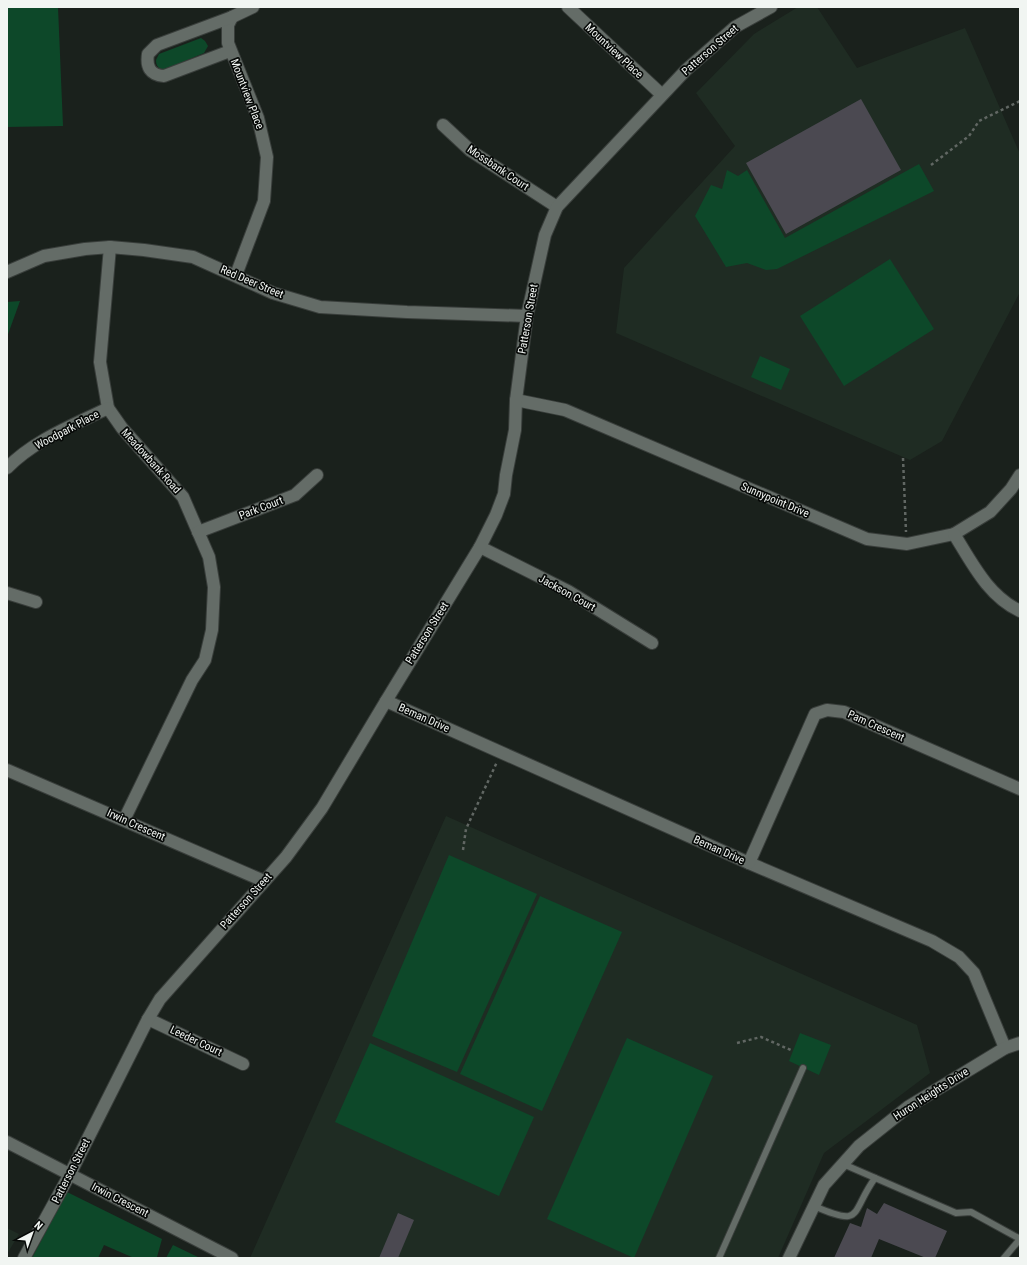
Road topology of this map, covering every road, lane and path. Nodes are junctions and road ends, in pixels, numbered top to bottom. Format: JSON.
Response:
{"nodes":[{"id":1,"x":253,"y":7,"type":"edge"},
{"id":2,"x":568,"y":7,"type":"edge"},
{"id":3,"x":770,"y":7,"type":"edge"},
{"id":4,"x":232,"y":17,"type":"junction"},
{"id":5,"x":230,"y":51,"type":"junction"},
{"id":6,"x":661,"y":94,"type":"junction"},
{"id":7,"x":1020,"y":101,"type":"edge"},
{"id":8,"x":442,"y":126,"type":"dead end"},
{"id":9,"x":931,"y":165,"type":"dead end"},
{"id":10,"x":557,"y":207,"type":"junction"},
{"id":11,"x":110,"y":248,"type":"junction"},
{"id":12,"x":7,"y":272,"type":"edge"},
{"id":13,"x":236,"y":275,"type":"junction"},
{"id":14,"x":527,"y":316,"type":"junction"},
{"id":15,"x":516,"y":400,"type":"junction"},
{"id":16,"x":108,"y":408,"type":"junction"},
{"id":17,"x":903,"y":458,"type":"dead end"},
{"id":18,"x":7,"y":468,"type":"edge"},
{"id":19,"x":317,"y":475,"type":"dead end"},
{"id":20,"x":1020,"y":475,"type":"edge"},
{"id":21,"x":198,"y":532,"type":"junction"},
{"id":22,"x":954,"y":534,"type":"junction"},
{"id":23,"x":907,"y":544,"type":"junction"},
{"id":24,"x":480,"y":547,"type":"junction"},
{"id":25,"x":7,"y":593,"type":"edge"},
{"id":26,"x":36,"y":602,"type":"dead end"},
{"id":27,"x":1020,"y":610,"type":"edge"},
{"id":28,"x":652,"y":643,"type":"dead end"},
{"id":29,"x":386,"y":700,"type":"junction"},
{"id":30,"x":502,"y":753,"type":"junction"},
{"id":31,"x":7,"y":770,"type":"edge"},
{"id":32,"x":1020,"y":789,"type":"edge"},
{"id":33,"x":124,"y":820,"type":"junction"},
{"id":34,"x":463,"y":850,"type":"dead end"},
{"id":35,"x":748,"y":863,"type":"junction"},
{"id":36,"x":264,"y":881,"type":"junction"},
{"id":37,"x":148,"y":1019,"type":"junction"},
{"id":38,"x":737,"y":1043,"type":"dead end"},
{"id":39,"x":1020,"y":1043,"type":"edge"},
{"id":40,"x":1005,"y":1048,"type":"junction"},
{"id":41,"x":793,"y":1051,"type":"dead end"},
{"id":42,"x":243,"y":1064,"type":"dead end"},
{"id":43,"x":803,"y":1068,"type":"dead end"},
{"id":44,"x":7,"y":1142,"type":"edge"},
{"id":45,"x":844,"y":1164,"type":"junction"},
{"id":46,"x":70,"y":1174,"type":"junction"},
{"id":47,"x":875,"y":1178,"type":"junction"},
{"id":48,"x":814,"y":1206,"type":"junction"},
{"id":49,"x":24,"y":1258,"type":"edge"},
{"id":50,"x":232,"y":1258,"type":"edge"},
{"id":51,"x":719,"y":1258,"type":"edge"},
{"id":52,"x":789,"y":1258,"type":"edge"},
{"id":53,"x":1004,"y":1258,"type":"edge"}],
"edges":[{"from":1,"to":4,"type":"street","name":"Mountview Place"},
{"from":2,"to":6,"type":"street","name":"Mountview Place"},
{"from":3,"to":6,"type":"street","name":"Patterson Street"},
{"from":4,"to":5,"type":"street","name":"Mountview Place"},
{"from":4,"to":5,"type":"street","name":"Mountview Place"},
{"from":5,"to":13,"type":"street","name":"Mountview Place"},
{"from":6,"to":10,"type":"street","name":"Patterson Street"},
{"from":7,"to":9,"type":"path"},
{"from":8,"to":10,"type":"street","name":"Mossbank Court"},
{"from":10,"to":14,"type":"street","name":"Patterson Street"},
{"from":11,"to":12,"type":"street","name":"Red Deer Street"},
{"from":11,"to":13,"type":"street","name":"Red Deer Street"},
{"from":11,"to":16,"type":"street","name":"Meadowbank Road"},
{"from":13,"to":14,"type":"street","name":"Red Deer Street"},
{"from":14,"to":15,"type":"street","name":"Patterson Street"},
{"from":15,"to":23,"type":"street","name":"Sunnypoint Drive"},
{"from":15,"to":24,"type":"street","name":"Patterson Street"},
{"from":16,"to":18,"type":"street","name":"Woodpark Place"},
{"from":16,"to":21,"type":"street","name":"Meadowbank Road"},
{"from":17,"to":23,"type":"path"},
{"from":19,"to":21,"type":"street","name":"Park Court"},
{"from":20,"to":22,"type":"street","name":"Sunnypoint Drive"},
{"from":21,"to":33,"type":"street","name":"Meadowbank Road"},
{"from":22,"to":23,"type":"street","name":"Sunnypoint Drive"},
{"from":22,"to":27,"type":"street"},
{"from":24,"to":28,"type":"street","name":"Jackson Court"},
{"from":24,"to":29,"type":"street","name":"Patterson Street"},
{"from":25,"to":26,"type":"street"},
{"from":29,"to":30,"type":"street","name":"Beman Drive"},
{"from":29,"to":36,"type":"street","name":"Patterson Street"},
{"from":30,"to":34,"type":"path"},
{"from":30,"to":35,"type":"street","name":"Beman Drive"},
{"from":31,"to":33,"type":"street","name":"Irwin Crescent"},
{"from":32,"to":35,"type":"street","name":"Pam Crescent"},
{"from":33,"to":36,"type":"street","name":"Irwin Crescent"},
{"from":35,"to":40,"type":"street","name":"Beman Drive"},
{"from":36,"to":37,"type":"street","name":"Patterson Street"},
{"from":37,"to":42,"type":"street","name":"Leeder Court"},
{"from":37,"to":46,"type":"street","name":"Patterson Street"},
{"from":38,"to":41,"type":"path"},
{"from":39,"to":40,"type":"street","name":"Huron Heights Drive"},
{"from":40,"to":45,"type":"street","name":"Huron Heights Drive"},
{"from":43,"to":51,"type":"lane"},
{"from":44,"to":46,"type":"street","name":"Irwin Crescent"},
{"from":45,"to":47,"type":"lane"},
{"from":45,"to":48,"type":"street","name":"Huron Heights Drive"},
{"from":46,"to":49,"type":"street","name":"Patterson Street"},
{"from":46,"to":50,"type":"street","name":"Irwin Crescent"},
{"from":47,"to":48,"type":"lane"},
{"from":47,"to":53,"type":"lane"},
{"from":48,"to":52,"type":"street","name":"Huron Heights Drive"}]}
